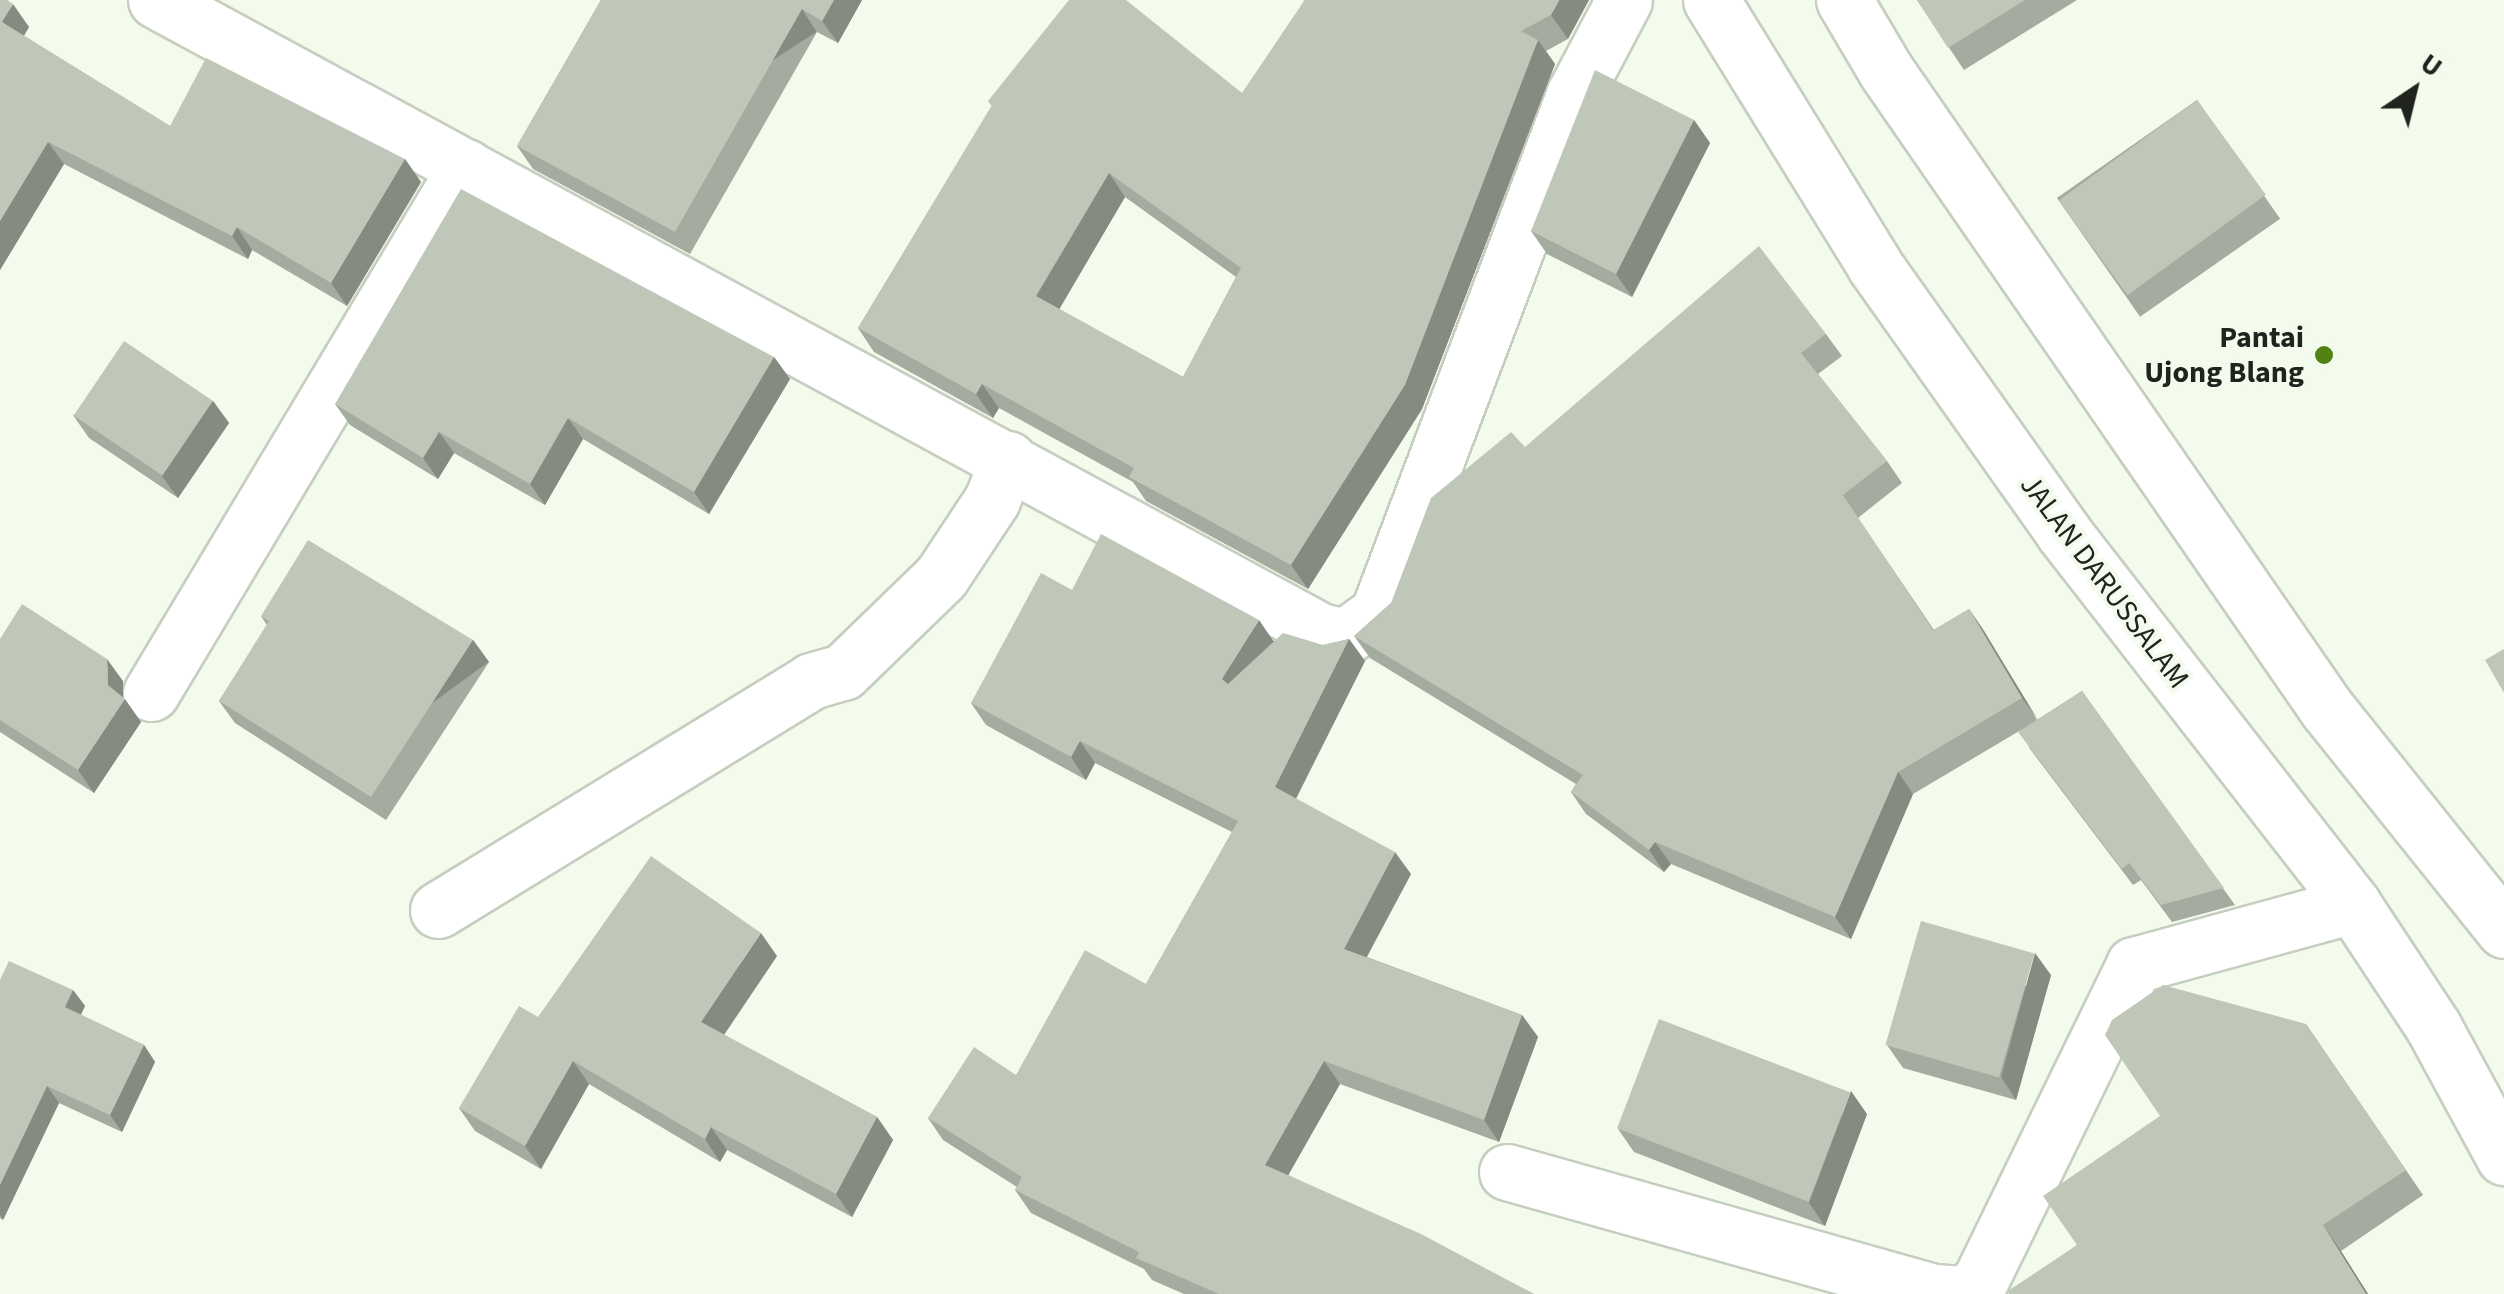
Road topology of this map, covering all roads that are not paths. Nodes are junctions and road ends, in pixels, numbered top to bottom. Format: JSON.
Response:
{"nodes":[{"id":1,"x":156,"y":0,"type":"edge"},
{"id":2,"x":1624,"y":0,"type":"edge"},
{"id":3,"x":1710,"y":0,"type":"edge"},
{"id":4,"x":1844,"y":0,"type":"edge"},
{"id":5,"x":466,"y":168,"type":"junction"},
{"id":6,"x":1008,"y":458,"type":"junction"},
{"id":7,"x":151,"y":693,"type":"dead end"},
{"id":8,"x":2353,"y":905,"type":"junction"},
{"id":9,"x":438,"y":910,"type":"dead end"},
{"id":10,"x":2504,"y":930,"type":"edge"},
{"id":11,"x":2504,"y":1157,"type":"edge"},
{"id":12,"x":1507,"y":1172,"type":"dead end"}],
"edges":[{"from":1,"to":5,"type":"street"},
{"from":2,"to":6,"type":"street"},
{"from":3,"to":8,"type":"street","name":"JALAN DARUSSALAM"},
{"from":4,"to":10,"type":"street"},
{"from":5,"to":6,"type":"street"},
{"from":5,"to":7,"type":"street"},
{"from":6,"to":9,"type":"street"},
{"from":8,"to":11,"type":"street","name":"JALAN DARUSSALAM"},
{"from":8,"to":12,"type":"street"}]}
